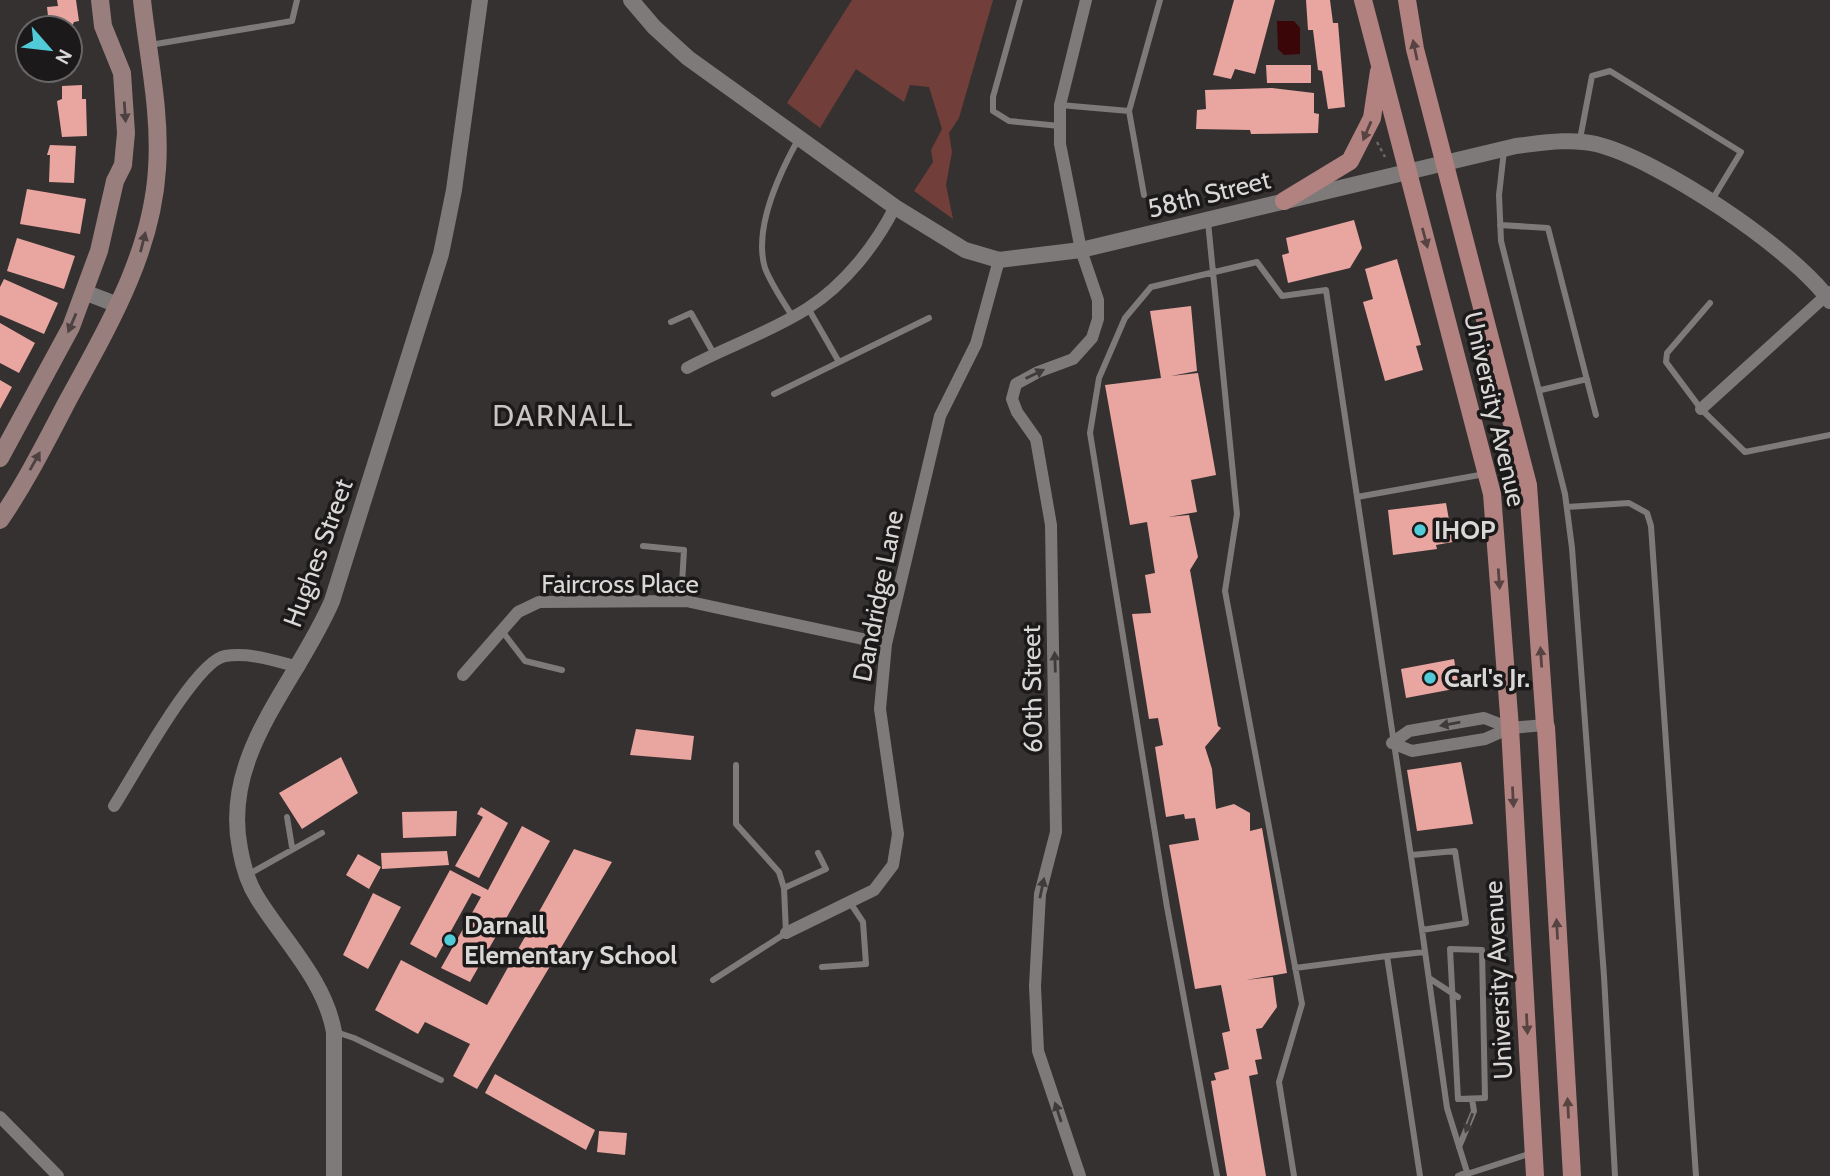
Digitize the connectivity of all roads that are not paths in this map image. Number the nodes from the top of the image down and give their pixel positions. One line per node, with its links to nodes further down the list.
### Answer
1 (100, 0): 30 (main road, one-way to 30)
2 (142, 0): 11 (main road)
3 (297, 0): 11 (lane)
4 (481, 0): 56 (street, Hughes Street)
5 (631, 0): 16 (street, 58th Street)
6 (1020, 0): 15 (lane)
7 (1086, 0): 13 (street)
8 (1160, 0): 14 (lane)
9 (1363, 0): 12 (main road, University Avenue)
10 (1407, 0): 19 (main road, University Avenue, one-way to 10)
11 (148, 46): 33 (main road, one-way to 11)
12 (1381, 64): 20 (main road, University Avenue); 22 (main road, one-way to 22)
13 (1060, 105): 14 (lane); 15 (street)
14 (1129, 111): 21 (lane)
15 (1060, 126): 27 (street)
16 (800, 136): 24 (street, 58th Street); 35 (lane)
17 (1580, 141): 18 (street, 58th Street); 23 (street, 58th Street); 23 (lane)
18 (1504, 149): 19 (street, 58th Street); 26 (lane)
19 (1444, 164): 20 (street, 58th Street); 59 (main road, University Avenue, one-way to 19)
20 (1408, 172): 22 (street, 58th Street); 48 (main road, University Avenue, one-way to 48)
21 (1144, 195)
22 (1284, 201): 25 (street, 58th Street)
23 (1711, 202): 31 (street, 58th Street)
24 (895, 207): 28 (street, 58th Street); 34 (street)
25 (1208, 220): 27 (street, 58th Street); 29 (lane)
26 (1500, 225): 41 (lane); 42 (lane)
27 (1080, 250): 28 (street, 58th Street); 92 (street, 60th Street, one-way to 27)
28 (999, 260): 55 (street, Dandridge Lane)
29 (1216, 272): 49 (lane); 78 (lane); 93 (lane)
30 (84, 292): 33 (street); 47 (main road, one-way to 47)
31 (1829, 296): 44 (street)
32 (1710, 303): 44 (lane)
33 (118, 305): 51 (main road, one-way to 33)
34 (808, 308): 35 (street); 39 (lane)
35 (792, 316): 38 (street)
36 (929, 318): 39 (lane)
37 (671, 322): 38 (lane)
38 (714, 354): 40 (street)
39 (839, 362): 43 (lane)
40 (687, 368)
41 (1587, 379): 42 (lane); 45 (lane)
42 (1541, 390): 50 (lane)
43 (774, 394)
44 (1700, 408): 46 (lane)
45 (1596, 415)
46 (1830, 435)
47 (0, 458)
48 (1487, 474): 49 (lane); 60 (main road, University Avenue, one-way to 60)
49 (1356, 496): 61 (lane)
50 (1567, 507): 99 (lane); 100 (lane)
51 (0, 520)
52 (643, 546): 53 (lane)
53 (681, 601): 54 (street, Faircross Place); 55 (street, Faircross Place)
54 (502, 631): 57 (lane); 58 (street, Faircross Place)
55 (886, 644): 71 (street, Dandridge Lane)
56 (299, 667): 63 (street); 69 (street, Hughes Street)
57 (562, 670)
58 (463, 675)
59 (1546, 726): 60 (street); 98 (main road, University Avenue, one-way to 59)
60 (1510, 728): 61 (street); 61 (street, one-way to 61); 88 (main road, University Avenue, one-way to 88)
61 (1392, 743): 68 (lane)
62 (736, 765): 70 (lane)
63 (114, 806)
64 (287, 817): 66 (lane)
65 (323, 833): 66 (lane)
66 (292, 848): 69 (lane)
67 (818, 853): 70 (lane)
68 (1412, 855): 72 (lane); 72 (lane)
69 (247, 875): 83 (street, Hughes Street)
70 (784, 888): 73 (lane)
71 (851, 904): 73 (street, Dandridge Lane); 76 (lane)
72 (1422, 930): 74 (lane)
73 (786, 933): 81 (lane)
74 (1425, 952): 75 (lane); 80 (lane)
75 (1387, 956): 78 (lane); 95 (lane)
76 (822, 967)
77 (1474, 967): 79 (lane)
78 (1295, 968): 94 (lane)
79 (1482, 971): 82 (lane); 85 (lane)
80 (1429, 978): 82 (lane); 87 (lane)
81 (713, 980)
82 (1455, 995): 85 (lane)
83 (334, 1032): 84 (lane); 91 (street, Hughes Street)
84 (441, 1080)
85 (1472, 1099): 87 (lane, one-way to 87)
86 (0, 1117): 90 (street)
87 (1459, 1147): 89 (lane)
88 (1534, 1152): 89 (lane); 97 (main road, University Avenue)
89 (1467, 1174): 96 (lane)
90 (58, 1176)
91 (334, 1176)
92 (1080, 1176)
93 (1217, 1176)
94 (1294, 1176)
95 (1420, 1176)
96 (1458, 1176)
97 (1535, 1176)
98 (1572, 1176)
99 (1615, 1176)
100 (1696, 1176)

